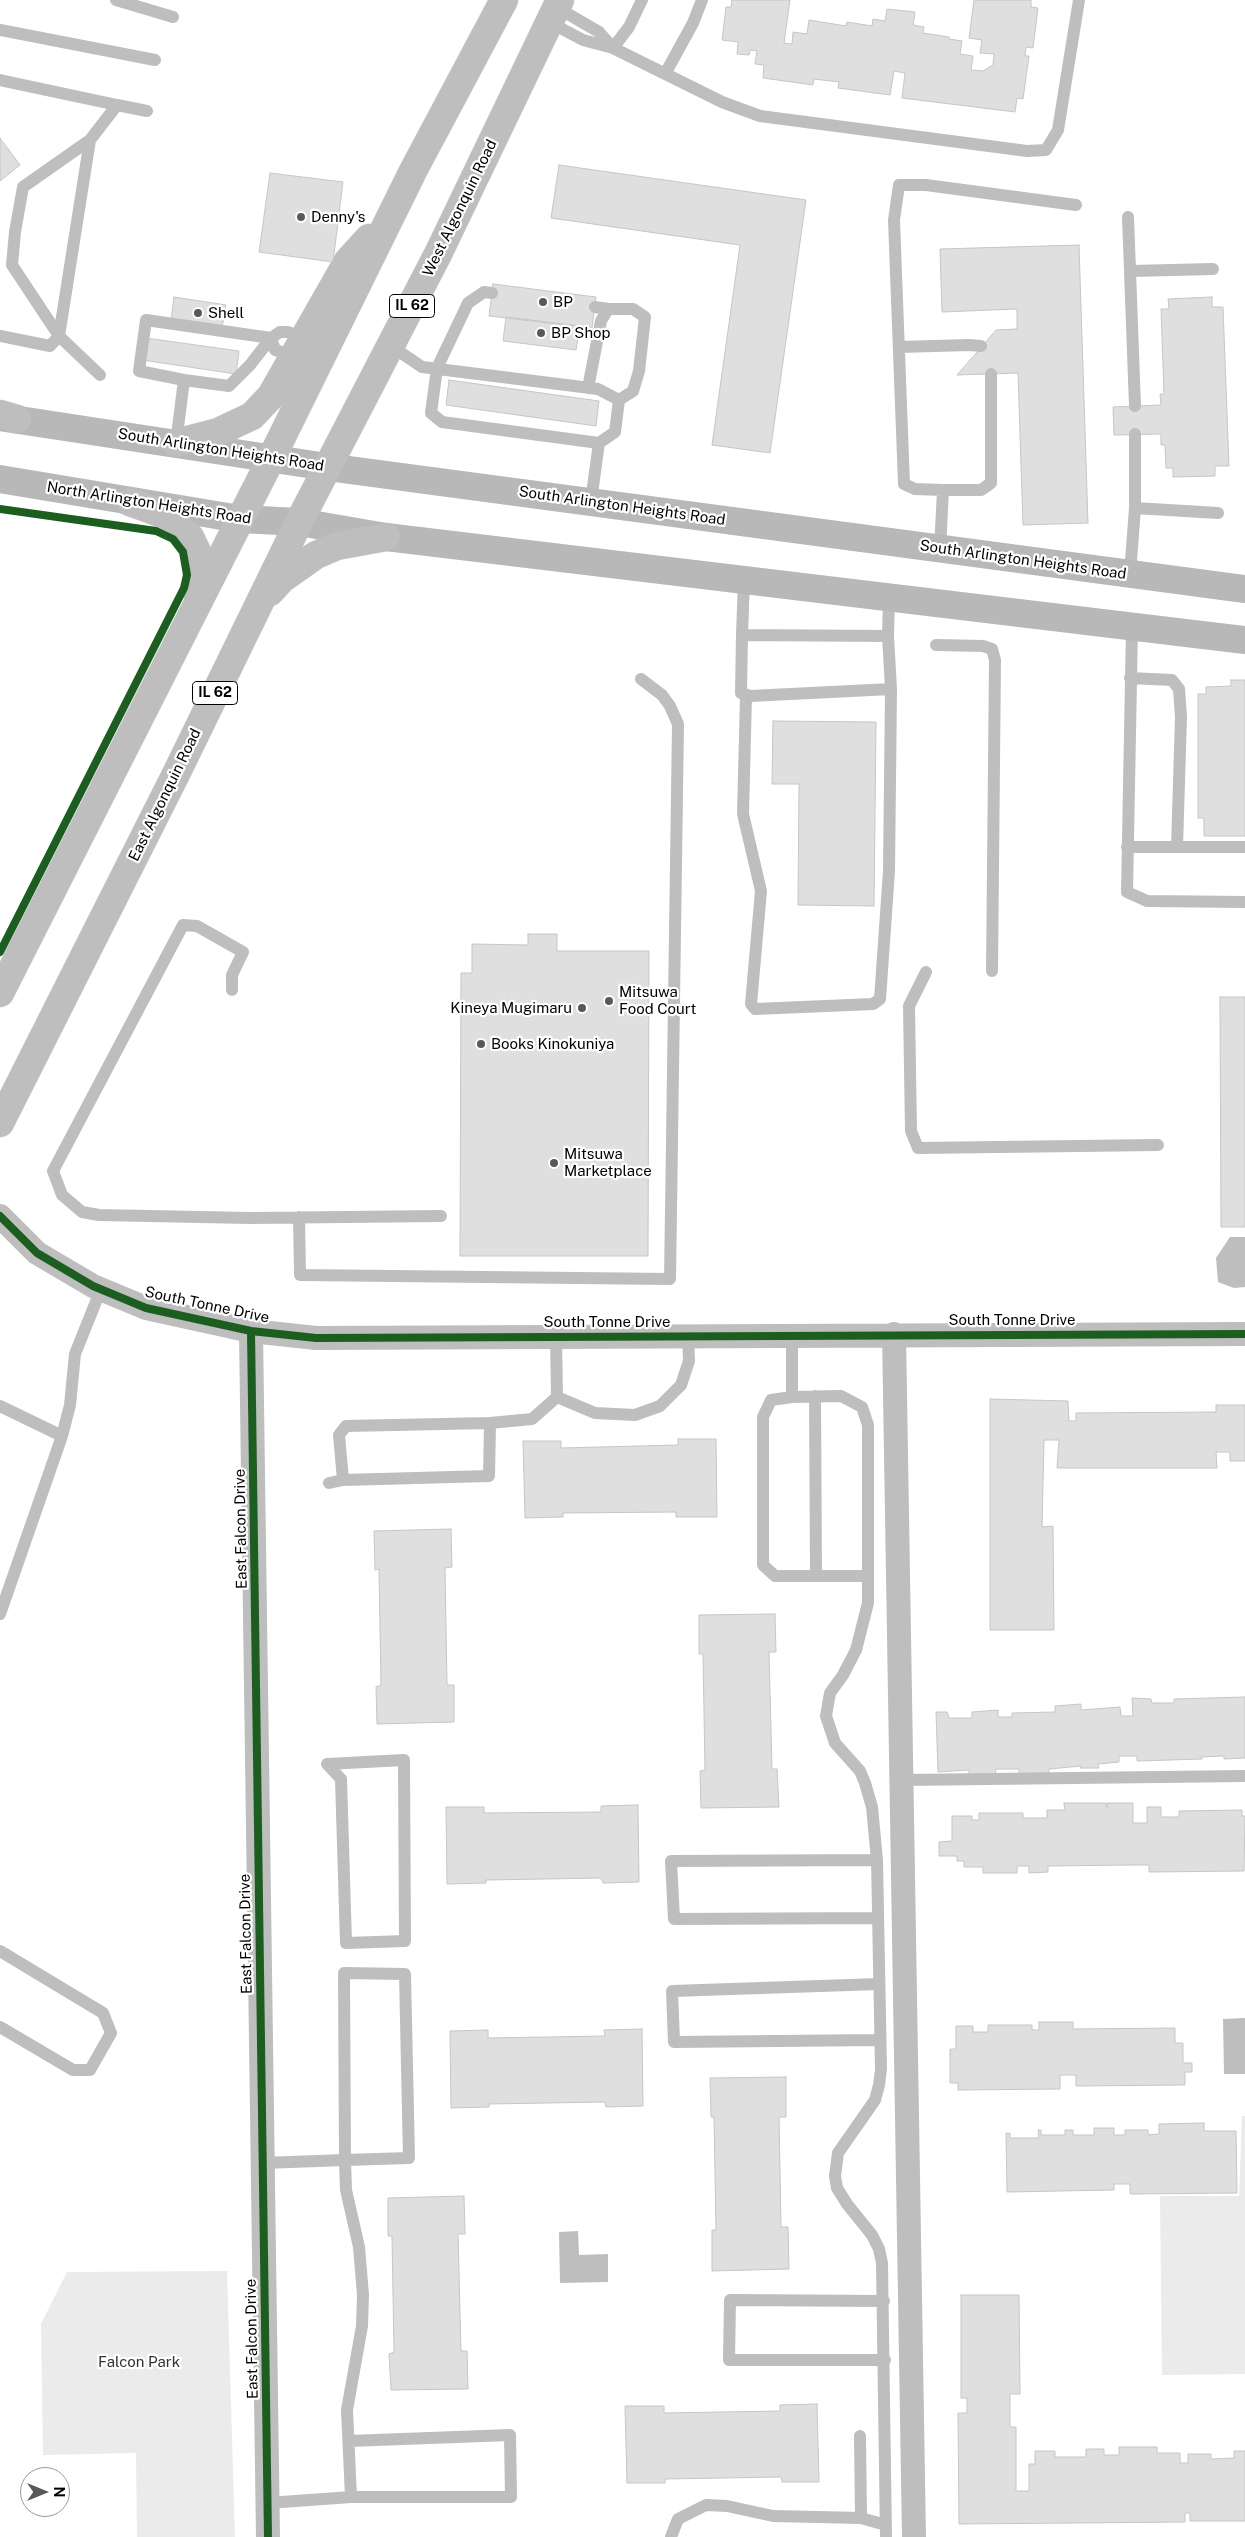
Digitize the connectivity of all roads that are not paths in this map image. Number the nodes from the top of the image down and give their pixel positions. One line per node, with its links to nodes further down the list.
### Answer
1 (116, 0): 7 (lane)
2 (504, 0): 17 (main road)
3 (642, 0): 9 (lane)
4 (702, 0): 11 (lane)
5 (1079, 0): 11 (lane)
6 (555, 10): 9 (lane); 9 (lane); 27 (main road, West Algonquin Road / IL 62)
7 (173, 17)
8 (0, 30): 10 (lane)
9 (613, 48): 11 (lane)
10 (155, 60)
11 (665, 74)
12 (0, 80): 13 (lane)
13 (118, 105): 14 (lane); 15 (lane)
14 (147, 111)
15 (90, 140): 25 (lane); 25 (lane)
16 (1076, 205): 30 (lane)
17 (391, 216): 29 (main road); 42 (main road)
18 (1128, 217): 20 (lane)
19 (1213, 269): 20 (lane)
20 (1131, 271): 37 (lane)
21 (492, 294): 31 (lane)
22 (595, 307): 23 (lane)
23 (608, 309): 35 (lane); 36 (lane)
24 (0, 336): 25 (lane)
25 (59, 336): 33 (lane)
26 (271, 338): 29 (lane); 29 (lane); 34 (lane); 34 (lane)
27 (391, 346): 31 (lane); 43 (main road, West Algonquin Road / IL 62)
28 (981, 346): 30 (lane)
29 (299, 347): 40 (main road)
30 (899, 347): 45 (lane)
31 (437, 368): 35 (lane); 41 (lane)
32 (991, 374): 45 (lane)
33 (100, 375)
34 (184, 380): 40 (lane)
35 (588, 388): 36 (lane)
36 (619, 400): 41 (lane)
37 (1135, 406)
38 (6, 417): 40 (main road, South Arlington Heights Road)
39 (1135, 434): 48 (lane)
40 (176, 443): 42 (main road, South Arlington Heights Road)
41 (599, 443): 46 (lane)
42 (272, 457): 43 (main road, South Arlington Heights Road); 50 (main road)
43 (328, 467): 46 (main road, South Arlington Heights Road); 51 (main road, East Algonquin Road / IL 62)
44 (0, 479): 47 (main road, North Arlington Heights Road)
45 (943, 490): 53 (lane)
46 (591, 501): 53 (main road, South Arlington Heights Road)
47 (130, 502): 50 (main road, North Arlington Heights Road); 58 (main road)
48 (1135, 508): 49 (lane); 54 (lane)
49 (1218, 513)
50 (240, 519): 51 (main road, North Arlington Heights Road); 58 (main road)
51 (299, 522): 52 (main road); 59 (main road, East Algonquin Road / IL 62)
52 (386, 536): 55 (main road); 59 (main road)
53 (940, 549): 54 (main road, South Arlington Heights Road)
54 (1130, 574): 56 (main road, South Arlington Heights Road)
55 (744, 580): 57 (main road); 61 (lane)
56 (1245, 589)
57 (889, 598): 60 (main road); 62 (lane)
58 (198, 603): 76 (main road)
59 (255, 611): 77 (main road, East Algonquin Road / IL 62)
60 (1132, 627): 63 (main road); 65 (lane)
61 (742, 635): 62 (lane); 68 (lane)
62 (888, 636): 67 (lane)
63 (1245, 640)
64 (936, 645): 74 (lane)
65 (1130, 678): 69 (lane); 70 (lane)
66 (642, 679): 81 (lane)
67 (892, 689): 68 (lane); 68 (lane)
68 (746, 696)
69 (1127, 847): 70 (lane); 72 (lane)
70 (1176, 847): 71 (lane)
71 (1245, 847)
72 (1245, 902)
73 (926, 972): 78 (lane)
74 (992, 972)
75 (232, 990): 81 (lane)
76 (0, 993)
77 (0, 1123)
78 (1158, 1145)
79 (0, 1216): 82 (street, South Tonne Drive)
80 (441, 1216): 81 (lane)
81 (299, 1217)
82 (101, 1290): 83 (street, South Tonne Drive); 94 (lane)
83 (251, 1331): 88 (street, South Tonne Drive); 110 (street, East Falcon Drive)
84 (894, 1334): 85 (street, South Tonne Drive); 87 (street, South Tonne Drive); 101 (street)
85 (1245, 1334)
86 (688, 1335): 87 (street, South Tonne Drive); 88 (street, South Tonne Drive); 90 (lane)
87 (792, 1335): 91 (lane)
88 (556, 1336): 90 (lane)
89 (815, 1396): 91 (lane); 97 (lane); 98 (lane)
90 (557, 1397): 93 (lane)
91 (792, 1397): 97 (lane)
92 (0, 1406): 94 (lane)
93 (490, 1423): 95 (lane); 95 (lane)
94 (62, 1436): 99 (lane)
95 (343, 1480): 96 (lane)
96 (329, 1483)
97 (816, 1576): 98 (lane)
98 (868, 1576): 102 (lane)
99 (0, 1614)
100 (1245, 1776): 101 (lane)
101 (903, 1780): 121 (street)
102 (877, 1860): 103 (lane); 103 (lane)
103 (878, 1918): 106 (lane)
104 (405, 1941): 104 (lane)
105 (0, 1951): 107 (lane)
106 (879, 1984): 108 (lane); 108 (lane)
107 (0, 2027)
108 (880, 2040): 111 (lane)
109 (345, 2160): 109 (lane); 110 (lane); 114 (lane)
110 (263, 2163): 116 (street, East Falcon Drive)
111 (884, 2301): 112 (lane); 112 (lane)
112 (884, 2360): 118 (lane)
113 (860, 2436): 117 (lane)
114 (348, 2441): 115 (lane); 115 (lane)
115 (351, 2497): 116 (lane)
116 (268, 2502): 119 (street, East Falcon Drive)
117 (861, 2518): 118 (lane); 120 (lane)
118 (886, 2531)
119 (268, 2537)
120 (671, 2537)
121 (914, 2537)

